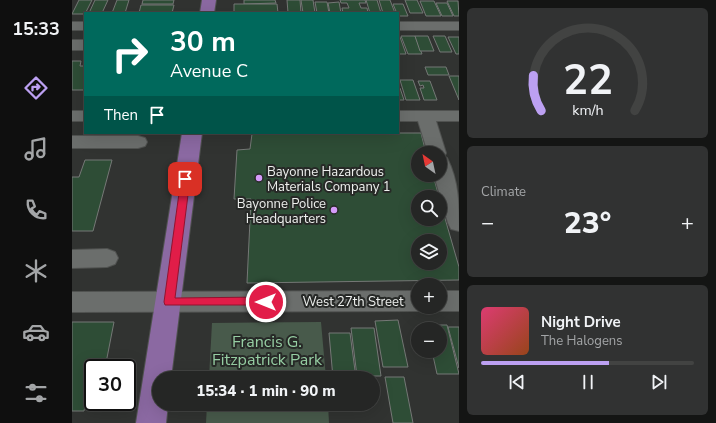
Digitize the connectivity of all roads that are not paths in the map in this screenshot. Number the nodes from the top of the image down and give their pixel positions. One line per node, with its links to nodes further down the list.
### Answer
1 (209, 0): 2 (main road)
2 (207, 12)
3 (72, 26): 4 (street)
4 (84, 26)
5 (399, 26): 6 (street)
6 (459, 26)
7 (72, 45): 8 (street)
8 (84, 45)
9 (72, 116): 10 (street)
10 (84, 116)
11 (399, 116): 12 (street)
12 (425, 116): 13 (street); 17 (street)
13 (457, 120)
14 (192, 134): 26 (main road)
15 (72, 142): 16 (street)
16 (138, 142)
17 (435, 146)
18 (446, 182): 19 (street)
19 (459, 223)
20 (108, 258): 21 (street)
21 (72, 259)
22 (411, 301): 26 (street, West 27th Street)
23 (447, 301): 24 (street)
24 (459, 301)
25 (72, 302): 26 (street, West 27th Street)
26 (169, 302): 27 (main road)
27 (151, 423)

